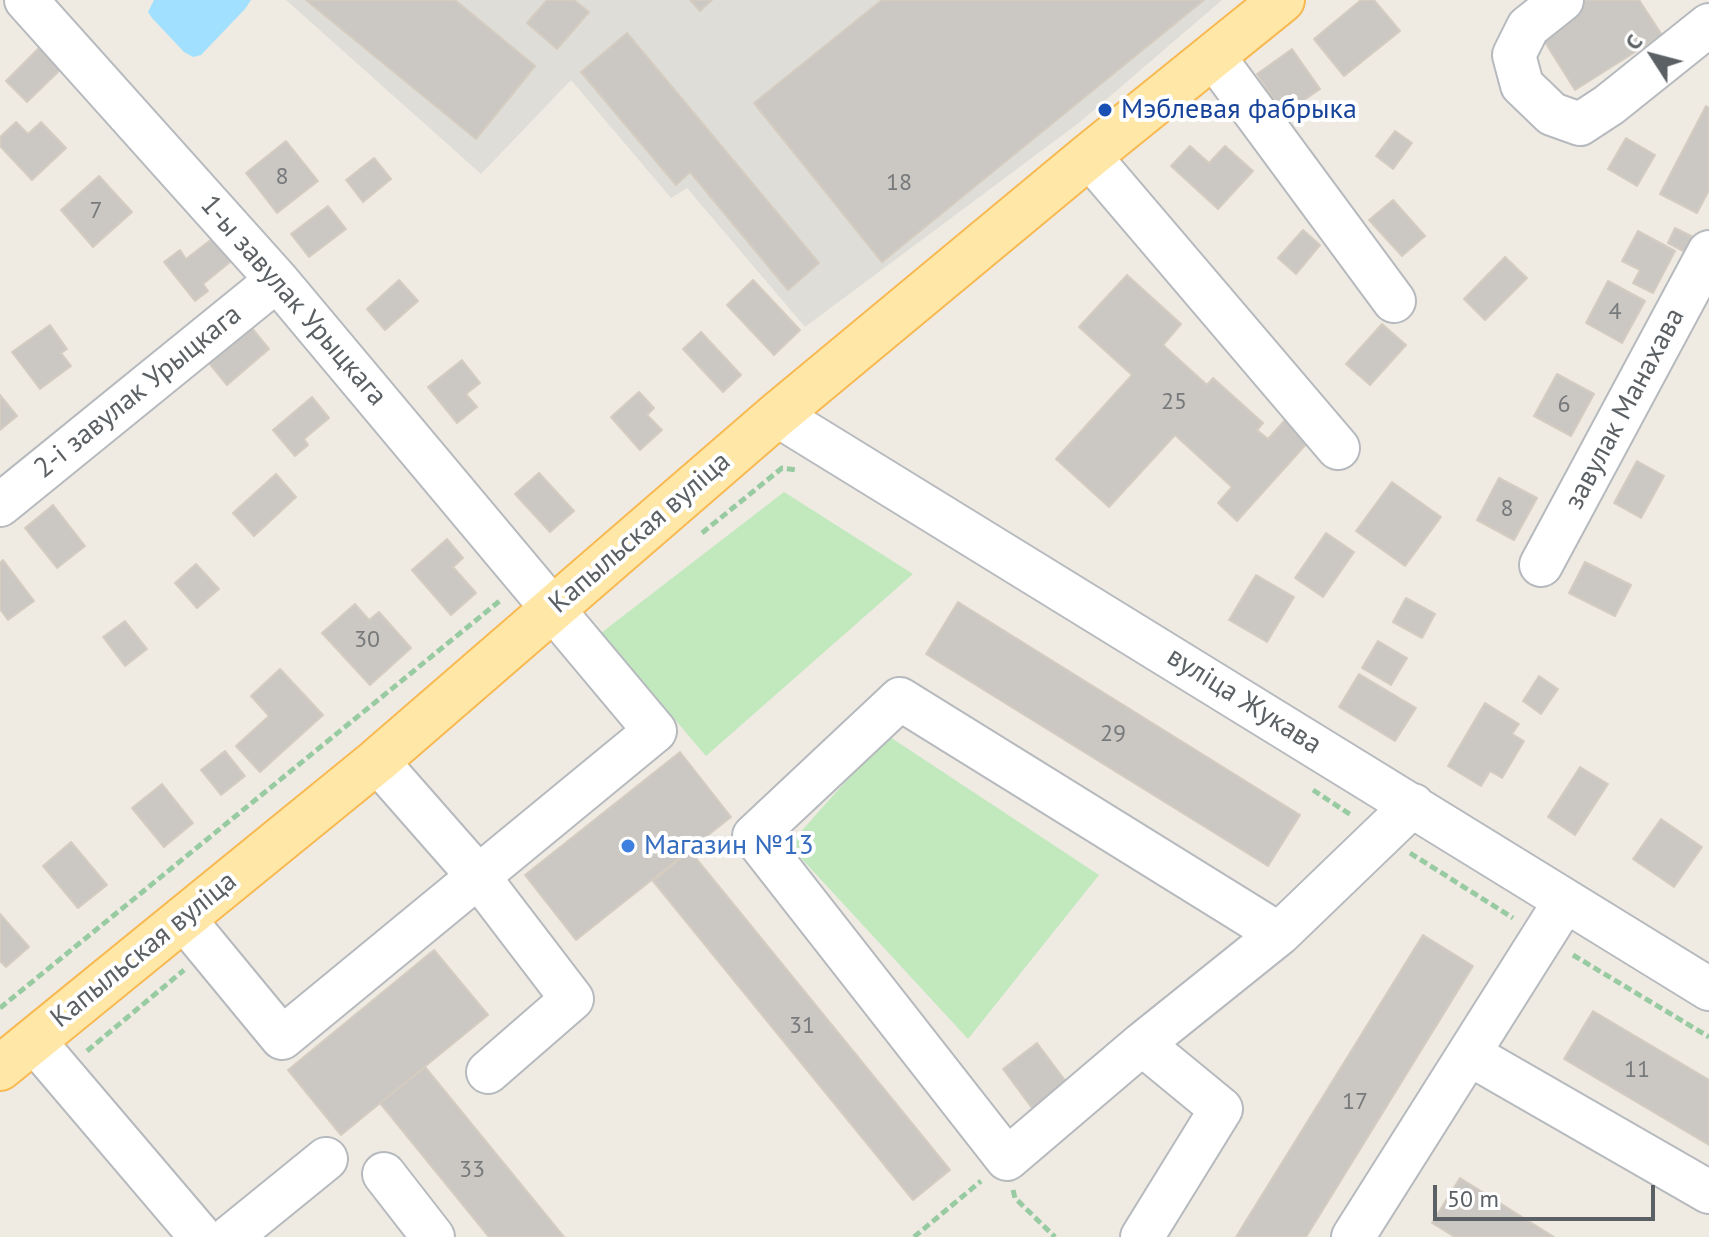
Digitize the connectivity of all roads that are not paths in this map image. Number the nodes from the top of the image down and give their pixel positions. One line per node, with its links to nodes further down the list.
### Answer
1 (26, 0): 8 (street, 1-ы завулак Урыцкага)
2 (1282, 0): 5 (main road, Капыльская вуліца)
3 (1562, 0): 4 (street)
4 (1709, 25)
5 (1214, 57): 6 (main road, Капыльская вуліца); 9 (street)
6 (1089, 156): 10 (main road, Капыльская вуліца); 11 (street)
7 (1709, 252): 13 (street, завулак Манахава)
8 (277, 280): 12 (street, 2-і завулак Урыцкага); 14 (street, 1-ы завулак Урыцкага)
9 (1394, 301)
10 (777, 415): 14 (main road, Капыльская вуліца); 16 (street, вуліца Жукава)
11 (1338, 448)
12 (0, 505)
13 (1541, 565)
14 (541, 593): 15 (main road, Капыльская вуліца); 17 (street, 1-ы завулак Урыцкага)
15 (377, 761): 17 (street); 19 (main road, Капыльская вуліца)
16 (1413, 805): 18 (street, вуліца Жукава); 20 (street)
17 (478, 876): 19 (street); 26 (street)
18 (1565, 901): 21 (street, вуліца Жукава); 24 (street)
19 (183, 918): 22 (main road, Капыльская вуліца)
20 (1279, 934): 23 (street); 23 (street)
21 (1709, 989)
22 (34, 1041): 25 (main road, Капыльская вуліца); 30 (street)
23 (1142, 1044): 33 (street)
24 (1469, 1054): 29 (street); 34 (street)
25 (0, 1068)
26 (488, 1072)
27 (326, 1159): 31 (street)
28 (384, 1174): 32 (street)
29 (1709, 1192)
30 (201, 1237)
31 (230, 1237)
32 (433, 1237)
33 (1142, 1237)
34 (1353, 1237)

